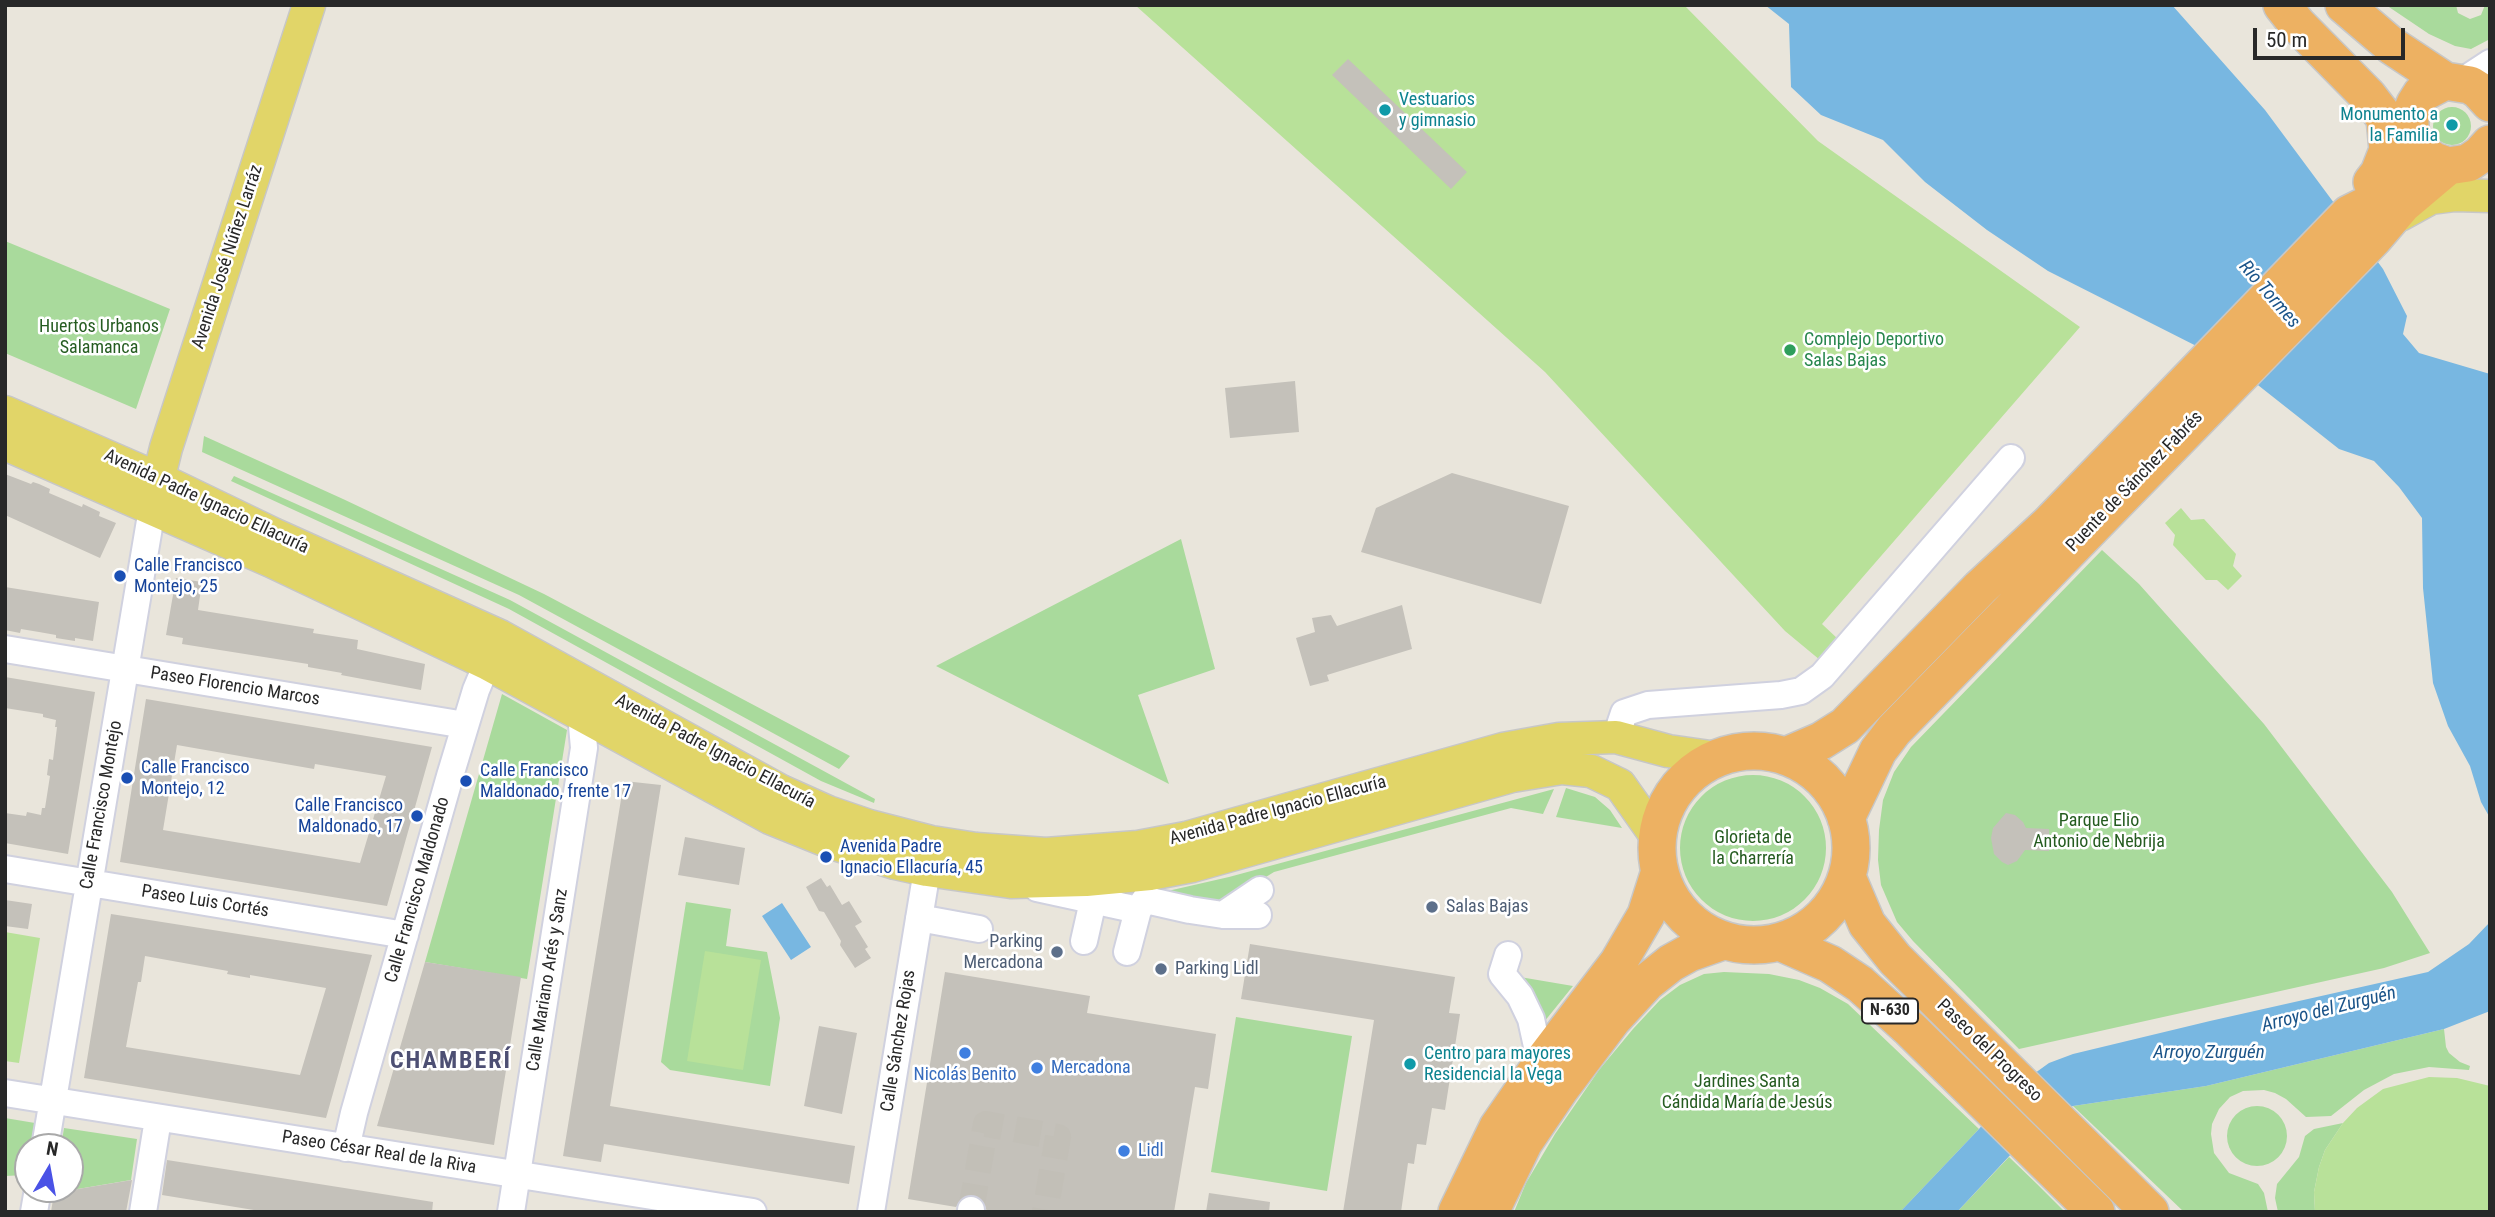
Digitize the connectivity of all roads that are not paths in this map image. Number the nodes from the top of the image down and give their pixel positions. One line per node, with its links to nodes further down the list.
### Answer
1 (309, 5): 15 (main road, Avenida José Núñez Larráz)
2 (2282, 5): 11 (highway)
3 (2303, 5): 7 (highway)
4 (2344, 5): 5 (highway)
5 (2465, 75): 6 (highway); 7 (highway, Puente de Sánchez Fabrés)
6 (2490, 103)
7 (2412, 129): 9 (highway); 11 (highway, Puente de Sánchez Fabrés)
8 (2490, 144): 9 (highway, Puente de Sánchez Fabrés)
9 (2450, 166): 10 (main road); 11 (highway, Puente de Sánchez Fabrés)
10 (2490, 194): 11 (main road)
11 (2370, 213): 17 (highway, Puente de Sánchez Fabrés)
12 (5, 412): 15 (main road, Avenida Padre Ignacio Ellacuría)
13 (5, 444): 16 (main road, Avenida Padre Ignacio Ellacuría)
14 (2011, 458): 25 (street)
15 (159, 479): 16 (main road, Avenida José Núñez Larráz); 18 (main road, Avenida Padre Ignacio Ellacuría)
16 (152, 509): 20 (main road, Avenida Padre Ignacio Ellacuría); 21 (street, Calle Francisco Montejo)
17 (2060, 536): 27 (highway, Puente de Sánchez Fabrés); 29 (highway, Puente de Sánchez Fabrés)
18 (500, 636): 20 (street, Calle Francisco Maldonado); 25 (main road, Avenida Padre Ignacio Ellacuría)
19 (5, 649): 21 (street, Paseo Florencio Marcos)
20 (486, 663): 22 (main road, Avenida Padre Ignacio Ellacuría); 23 (street, Calle Francisco Maldonado)
21 (125, 669): 23 (street, Paseo Florencio Marcos); 36 (street, Calle Francisco Montejo)
22 (581, 714): 24 (main road, Avenida Padre Ignacio Ellacuría); 26 (street, Calle Mariano Arés y Sanz)
23 (465, 726): 42 (street, Calle Francisco Maldonado)
24 (614, 732): 26 (street); 32 (main road, Avenida Padre Ignacio Ellacuría)
25 (1616, 737): 28 (main road, Avenida Padre Ignacio Ellacuría)
26 (584, 748): 54 (street, Calle Mariano Arés y Sanz)
27 (1786, 756): 28 (highway, N-630); 29 (highway, N-630)
28 (1717, 758): 30 (highway, N-630)
29 (1846, 818): 34 (highway, N-630)
30 (1656, 836): 33 (highway, N-630); 37 (main road, Avenida Padre Ignacio Ellacuría)
31 (5, 869): 36 (street, Paseo Luis Cortés)
32 (927, 870): 35 (main road, Avenida Padre Ignacio Ellacuría); 40 (street, Calle Sánchez Rojas)
33 (1659, 874): 44 (highway, N-630); 48 (highway, N-630)
34 (1847, 877): 45 (highway, N-630); 62 (highway, Paseo del Progreso / N-630)
35 (1011, 882): 37 (main road, Avenida Padre Ignacio Ellacuría); 38 (street, Avenida Padre Ignacio Ellacuría)
36 (89, 883): 42 (street, Paseo Luis Cortés); 50 (street, Calle Francisco Montejo)
37 (1145, 895): 38 (street, Avenida Padre Ignacio Ellacuría); 39 (street); 46 (street)
38 (1093, 901): 43 (street)
39 (1259, 902)
40 (919, 918): 41 (street); 58 (street, Calle Sánchez Rojas)
41 (979, 929)
42 (405, 935): 53 (street, Calle Francisco Maldonado)
43 (1084, 941)
44 (1723, 941): 45 (highway, N-630); 60 (highway, N-630)
45 (1780, 942): 61 (highway, N-630)
46 (1127, 953)
47 (1508, 955): 48 (street)
48 (1547, 1056): 59 (highway, N-630)
49 (5, 1093): 50 (street, Paseo César Real de la Riva)
50 (52, 1101): 51 (street, Paseo César Real de la Riva); 52 (street, Calle Francisco Montejo)
51 (158, 1119): 53 (street, Paseo César Real de la Riva); 55 (street)
52 (47, 1133)
53 (346, 1148): 54 (street, Paseo César Real de la Riva)
54 (517, 1174): 56 (street, Calle Mariano Arés y Sanz); 57 (street, Paseo César Real de la Riva)
55 (143, 1212)
56 (511, 1212)
57 (753, 1212)
58 (871, 1212)
59 (1457, 1212)
60 (1490, 1212)
61 (2096, 1212)
62 (2150, 1212)

